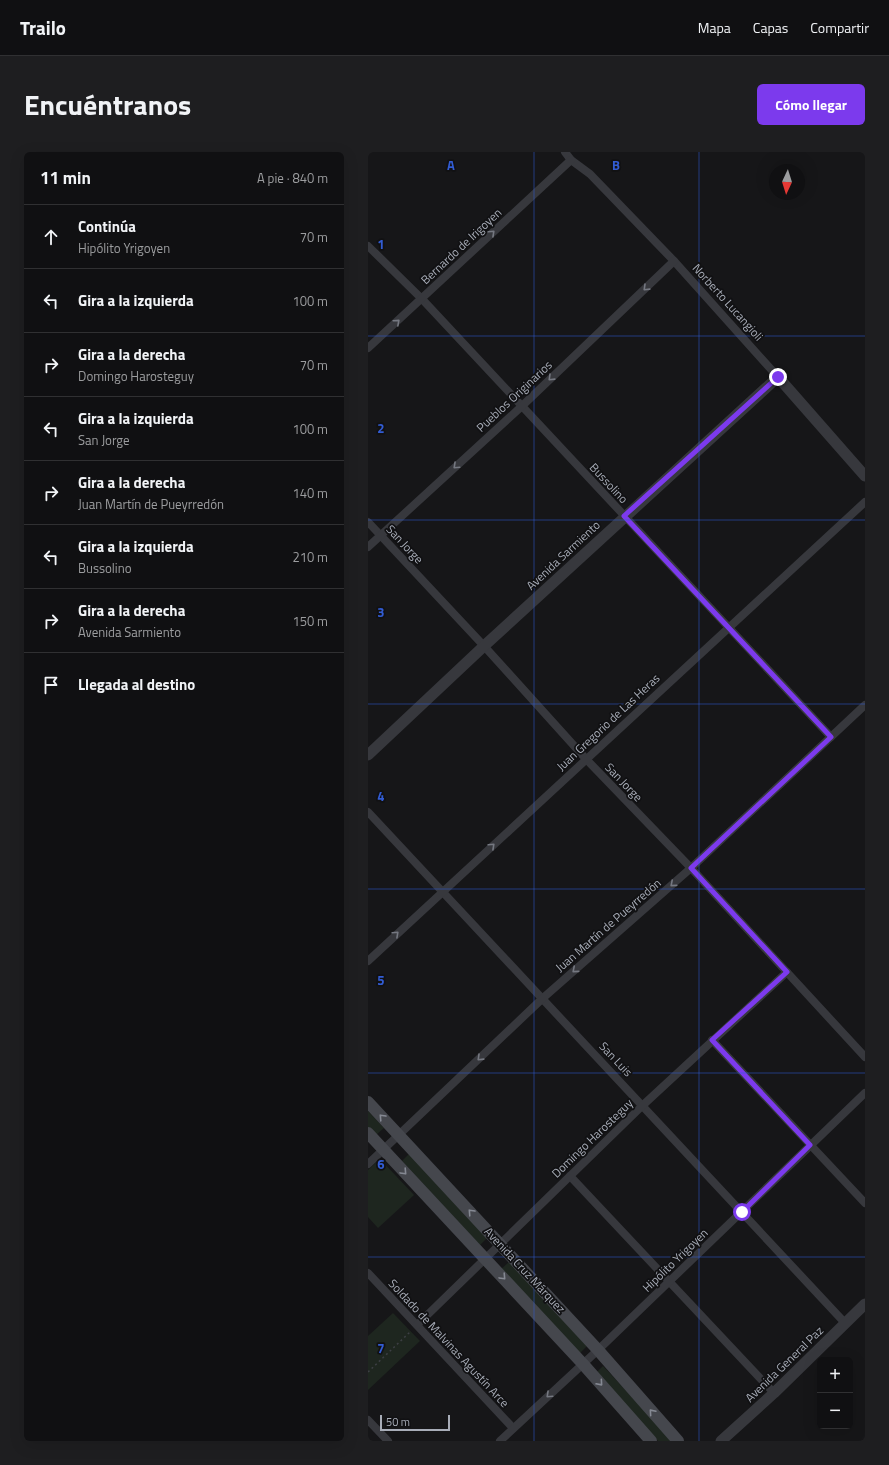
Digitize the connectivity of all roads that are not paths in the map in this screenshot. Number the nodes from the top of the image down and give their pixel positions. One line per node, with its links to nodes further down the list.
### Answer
1 (565, 152): 2 (street, Norberto Lucangioli)
2 (571, 160): 4 (street, Norberto Lucangioli); 5 (street, Bernardo de Irigoyen, one-way to 2)
3 (368, 246): 5 (street, Bussolino)
4 (674, 261): 7 (street, Norberto Lucangioli); 8 (street, Pueblos Originarios, one-way to 8)
5 (422, 299): 6 (street, Bernardo de Irigoyen, one-way to 5); 8 (street, Bussolino)
6 (368, 348)
7 (778, 377): 9 (street, Norberto Lucangioli); 11 (street, Avenida Sarmiento)
8 (522, 406): 11 (street, Bussolino); 13 (street, Pueblos Originarios, one-way to 13)
9 (865, 476)
10 (865, 502): 15 (street, Juan Gregorio de Las Heras)
11 (624, 516): 15 (street, Bussolino); 16 (street, Avenida Sarmiento)
12 (368, 522): 13 (street, San Jorge)
13 (380, 536): 14 (street, Pueblos Originarios); 16 (street, San Jorge)
14 (368, 547)
15 (728, 627): 18 (street, Bussolino); 20 (street, Juan Gregorio de Las Heras)
16 (484, 646): 19 (street, Avenida Sarmiento); 20 (street, San Jorge)
17 (865, 705): 18 (street, Juan Martín de Pueyrredón)
18 (831, 737): 22 (street, Juan Martín de Pueyrredón)
19 (368, 755)
20 (586, 759): 22 (street, San Jorge); 23 (street, Juan Gregorio de Las Heras, one-way to 20)
21 (368, 812): 23 (street, San Luis)
22 (691, 868): 25 (street, San Jorge); 26 (street, Juan Martín de Pueyrredón, one-way to 26)
23 (442, 892): 24 (street, Juan Gregorio de Las Heras, one-way to 23); 26 (street, San Luis)
24 (368, 961)
25 (787, 972): 27 (street, Domingo Harosteguy); 28 (street, San Jorge)
26 (543, 998): 31 (street, San Luis); 33 (street, Juan Martín de Pueyrredón, one-way to 33)
27 (712, 1040): 31 (street, Domingo Harosteguy); 34 (street)
28 (865, 1057)
29 (865, 1093): 34 (street, Hipólito Yrigoyen)
30 (368, 1102): 33 (main road, Avenida Cruz Márquez, one-way to 30)
31 (642, 1106): 37 (street, Domingo Harosteguy); 39 (street, San Luis)
32 (368, 1133): 35 (main road, Avenida Cruz Márquez)
33 (399, 1135): 35 (street, Juan Martín de Pueyrredón); 40 (main road, Avenida Cruz Márquez, one-way to 33)
34 (810, 1145): 38 (street); 39 (street, Hipólito Yrigoyen)
35 (384, 1150): 36 (street, Juan Martín de Pueyrredón); 41 (main road, Avenida Cruz Márquez, one-way to 41)
36 (368, 1164)
37 (570, 1176): 40 (street, Domingo Harosteguy); 43 (street)
38 (865, 1203)
39 (742, 1212): 43 (street, Hipólito Yrigoyen); 45 (street, San Luis)
40 (500, 1244): 41 (street, Domingo Harosteguy); 47 (main road, Avenida Cruz Márquez)
41 (486, 1258): 46 (street, Domingo Harosteguy); 48 (main road, Avenida Cruz Márquez, one-way to 48)
42 (368, 1273): 46 (street, Soldado de Malvinas Agustín Arce)
43 (670, 1281): 47 (street, Hipólito Yrigoyen); 49 (street)
44 (865, 1304): 45 (street, Avenida General Paz)
45 (845, 1324): 49 (street, Avenida General Paz)
46 (417, 1325): 51 (street, Soldado de Malvinas Agustín Arce)
47 (598, 1350): 48 (street, Hipólito Yrigoyen); 55 (main road, Avenida Cruz Márquez, one-way to 47)
48 (583, 1364): 51 (street, Hipólito Yrigoyen, one-way to 51); 54 (main road, Avenida Cruz Márquez, one-way to 54)
49 (774, 1393): 56 (street, Avenida General Paz)
50 (368, 1420): 52 (street)
51 (513, 1428): 53 (street, Hipólito Yrigoyen)
52 (388, 1441)
53 (500, 1441)
54 (651, 1441)
55 (678, 1441)
56 (721, 1441)

